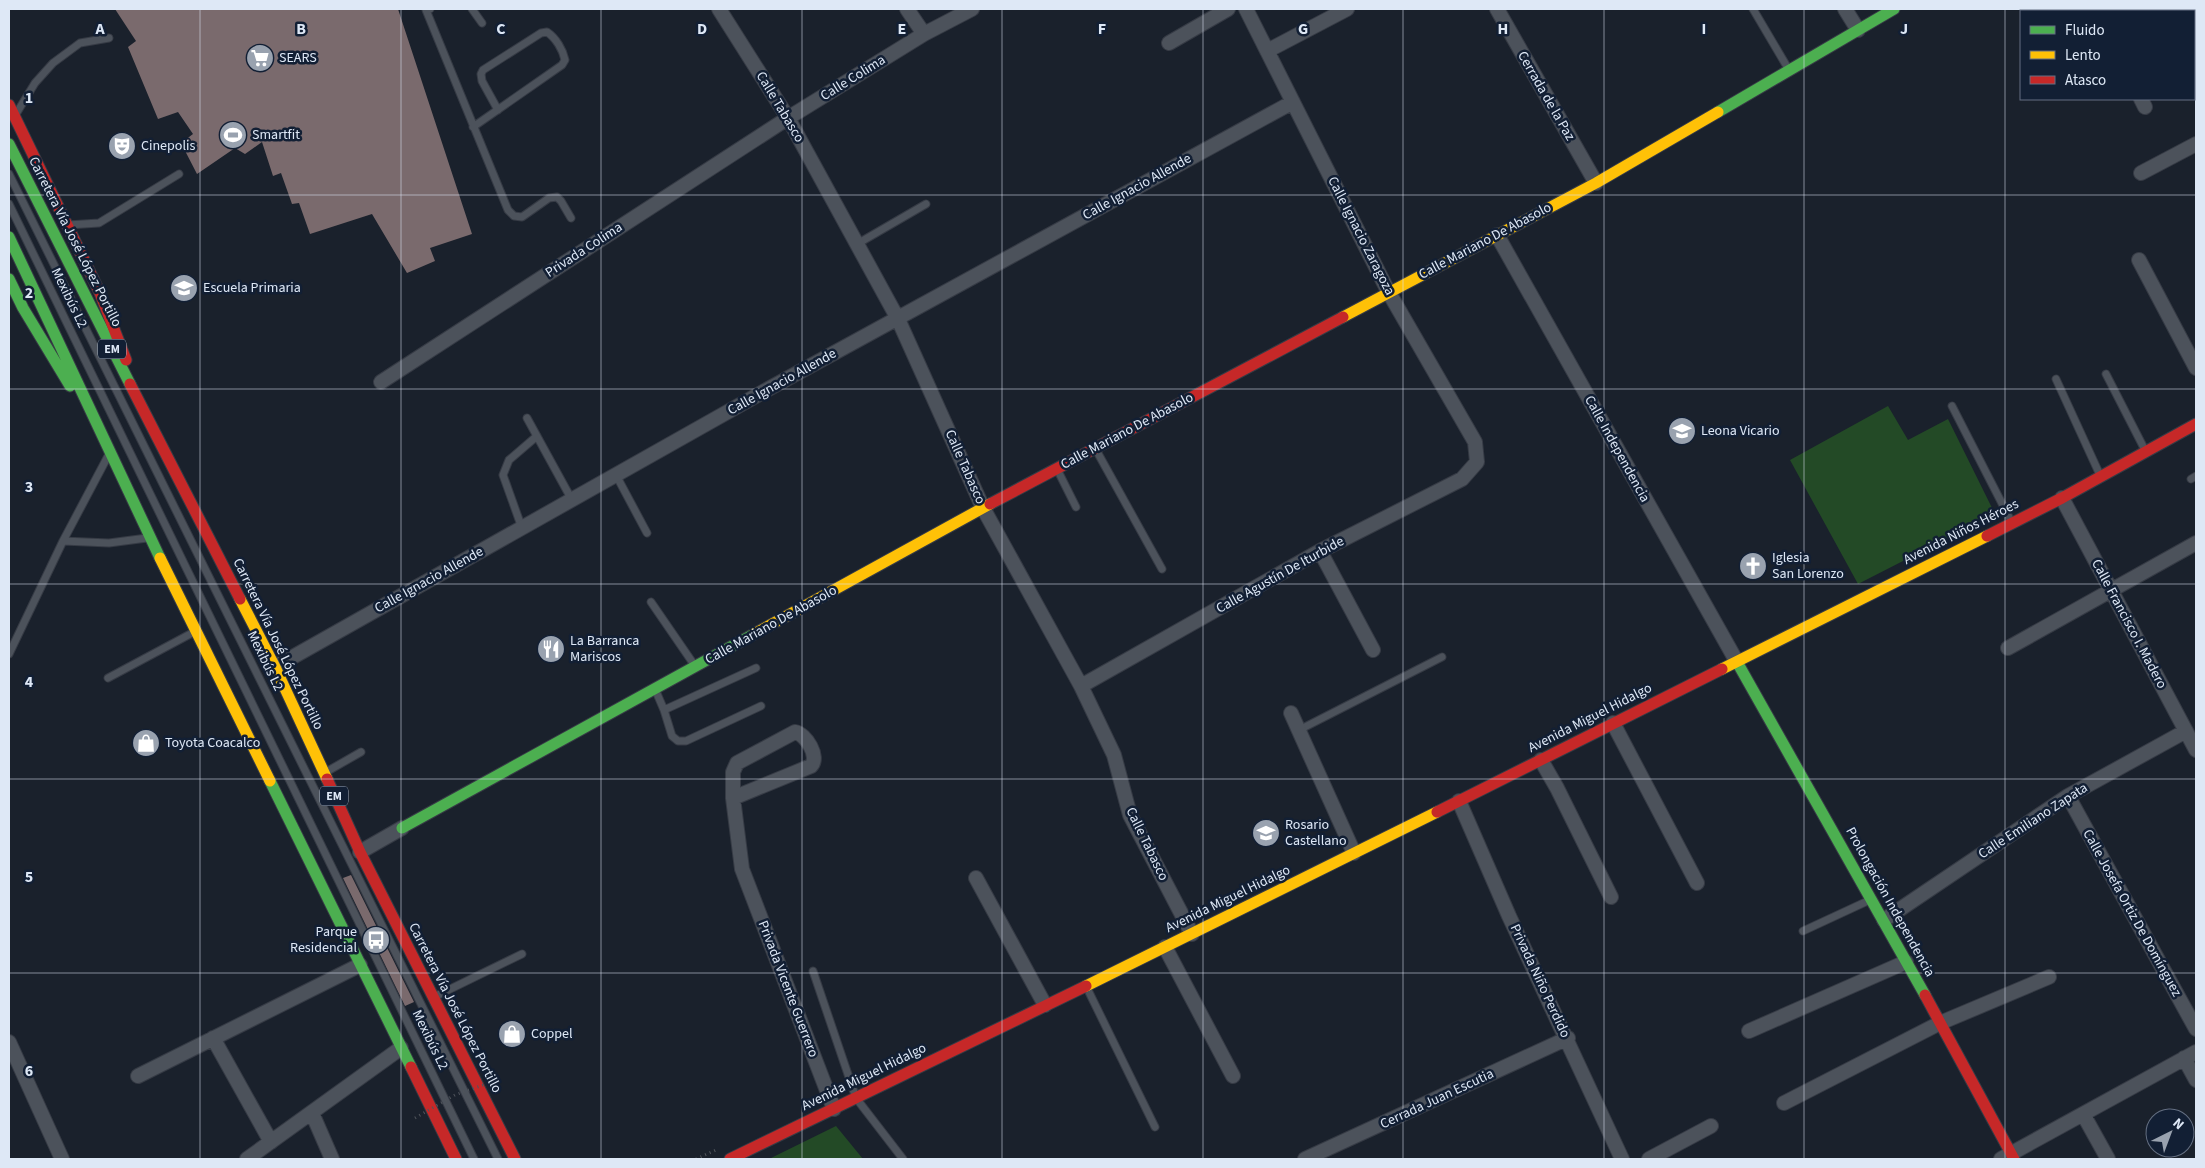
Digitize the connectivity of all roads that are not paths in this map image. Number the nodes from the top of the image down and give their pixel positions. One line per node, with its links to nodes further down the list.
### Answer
1 (427, 9): 25 (lane)
2 (472, 9): 13 (lane)
3 (719, 9): 24 (street, Calle Tabasco)
4 (907, 9): 15 (street)
5 (972, 9): 15 (street, Calle Colima)
6 (1228, 9): 17 (street)
7 (1246, 9): 18 (street, Calle Ignacio Zaragoza)
8 (1347, 9): 18 (street)
9 (1497, 9): 31 (street, Cerrada de la Paz)
10 (1753, 9): 19 (lane)
11 (1845, 9): 14 (street)
12 (1894, 9): 14 (street, Calle Mariano De Abasolo)
13 (482, 24)
14 (1858, 30): 19 (street, Calle Mariano De Abasolo)
15 (924, 34): 24 (street, Calle Colima)
16 (109, 38): 23 (lane)
17 (1169, 43)
18 (1267, 52): 20 (street, Calle Ignacio Zaragoza)
19 (1789, 70): 31 (street, Calle Mariano De Abasolo)
20 (1293, 102): 41 (street, Calle Ignacio Zaragoza); 42 (street, Calle Ignacio Allende)
21 (9, 105): 23 (street)
22 (498, 110): 22 (lane); 25 (lane)
23 (14, 116): 35 (street)
24 (788, 118): 38 (street, Calle Tabasco); 46 (street, Privada Colima)
25 (473, 128): 34 (lane)
26 (9, 144): 50 (street, Carretera Vía José López Portillo / EM)
27 (2196, 144): 28 (street)
28 (2141, 173)
29 (9, 174): 142 (lane, Mexibús L2)
30 (179, 174): 35 (lane)
31 (1596, 183): 36 (street, Calle Mariano De Abasolo)
32 (9, 204): 141 (lane, Mexibús L2)
33 (926, 204): 38 (lane)
34 (571, 218)
35 (68, 225): 50 (street)
36 (1497, 235): 41 (street, Calle Mariano De Abasolo); 78 (street, Calle Independencia)
37 (9, 237): 53 (street)
38 (857, 244): 42 (street, Calle Tabasco)
39 (2139, 260): 43 (street)
40 (9, 279): 53 (street)
41 (1388, 291): 52 (street, Calle Mariano De Abasolo); 55 (street, Calle Ignacio Zaragoza)
42 (898, 319): 57 (street, Calle Ignacio Allende); 62 (street, Calle Tabasco)
43 (2196, 368)
44 (2106, 374): 54 (lane)
45 (2056, 379): 58 (lane)
46 (381, 382)
47 (1952, 406): 63 (lane)
48 (527, 418): 51 (lane)
49 (2196, 424): 54 (street, Avenida Niños Héroes)
50 (155, 433): 79 (street, Carretera Vía José López Portillo / EM)
51 (537, 436): 60 (lane); 64 (lane)
52 (1095, 448): 56 (street, Calle Mariano De Abasolo); 70 (lane)
53 (110, 452): 66 (street); 67 (lane)
54 (2146, 452): 58 (street, Avenida Niños Héroes)
55 (1477, 462): 69 (street, Calle Agustín De Iturbide)
56 (1057, 468): 61 (lane); 62 (street, Calle Mariano De Abasolo)
57 (616, 475): 60 (street, Calle Ignacio Allende); 65 (lane)
58 (2101, 478): 59 (street, Avenida Niños Héroes)
59 (2062, 498): 63 (street, Avenida Niños Héroes); 71 (street, Calle Francisco I. Madero)
60 (572, 500): 64 (street, Calle Ignacio Allende)
61 (1076, 507)
62 (983, 508): 80 (street, Calle Mariano De Abasolo); 83 (street, Calle Tabasco)
63 (2012, 524): 78 (street, Avenida Niños Héroes)
64 (522, 528): 79 (street, Calle Ignacio Allende)
65 (647, 533)
66 (150, 537): 67 (lane); 73 (street)
67 (63, 542): 76 (lane)
68 (2196, 544): 71 (street)
69 (1320, 551): 75 (street); 83 (street, Calle Agustín De Iturbide)
70 (1162, 568)
71 (2112, 590): 74 (street); 90 (street, Calle Francisco I. Madero)
72 (651, 602): 80 (lane)
73 (196, 631): 82 (lane); 111 (street)
74 (2008, 648)
75 (1373, 650)
76 (9, 654)
77 (1442, 657): 89 (lane)
78 (1737, 662): 88 (street, Avenida Miguel Hidalgo); 104 (street, Prolongación Independencia)
79 (275, 667): 94 (street, Carretera Vía José López Portillo / EM)
80 (695, 667): 84 (street, Calle Mariano De Abasolo)
81 (756, 668): 86 (lane)
82 (108, 678)
83 (1081, 686): 107 (street, Calle Tabasco)
84 (655, 689): 86 (lane); 98 (street, Calle Mariano De Abasolo)
85 (761, 706): 86 (lane)
86 (664, 710)
87 (1291, 713): 89 (street)
88 (1613, 723): 93 (street, Avenida Miguel Hidalgo); 102 (street)
89 (1299, 730): 100 (street)
90 (2186, 731): 91 (street, Calle Francisco I. Madero); 95 (street, Calle Emiliano Zapata)
91 (2196, 750)
92 (361, 752): 94 (lane)
93 (1541, 760): 97 (street, Avenida Miguel Hidalgo); 103 (street)
94 (324, 773): 99 (street, Carretera Vía José López Portillo / EM)
95 (2068, 796): 105 (street, Calle Emiliano Zapata); 118 (street, Calle Josefa Ortiz De Domínguez)
96 (734, 798): 96 (street, Privada Vicente Guerrero); 130 (street, Privada Vicente Guerrero)
97 (1459, 801): 100 (street, Avenida Miguel Hidalgo); 121 (street, Privada Niño Perdido)
98 (402, 828): 99 (street, Calle Mariano De Abasolo)
99 (360, 852): 115 (street, Carretera Vía José López Portillo / EM)
100 (1354, 853): 107 (street, Avenida Miguel Hidalgo)
101 (976, 878): 116 (street)
102 (1697, 883)
103 (1611, 897)
104 (1872, 899): 105 (street, Prolongación Independencia); 106 (lane)
105 (1884, 920): 110 (street, Prolongación Independencia)
106 (1804, 931)
107 (1192, 934): 108 (street, Avenida Miguel Hidalgo)
108 (1165, 947): 114 (street, Avenida Miguel Hidalgo); 126 (street)
109 (522, 954): 115 (lane)
110 (1906, 962): 117 (street, Prolongación Independencia); 119 (street)
111 (360, 965): 120 (street); 123 (street)
112 (813, 971): 128 (lane)
113 (2049, 977): 117 (street)
114 (1086, 985): 116 (street, Avenida Miguel Hidalgo); 134 (lane)
115 (433, 998): 143 (street, Carretera Vía José López Portillo / EM)
116 (1045, 1005): 128 (street, Avenida Miguel Hidalgo)
117 (1940, 1023): 129 (street); 136 (street, Prolongación Independencia)
118 (2196, 1029)
119 (1750, 1031)
120 (214, 1038): 125 (street); 135 (street)
121 (1568, 1038): 146 (street, Cerrada Juan Escutia); 147 (street, Privada Niño Perdido)
122 (9, 1042): 137 (street)
123 (401, 1048): 131 (street); 140 (street)
124 (2190, 1055): 127 (street); 132 (street)
125 (138, 1076)
126 (1233, 1076)
127 (2196, 1080)
128 (856, 1098): 130 (street, Avenida Miguel Hidalgo); 145 (lane)
129 (1784, 1103)
130 (834, 1109): 144 (street, Avenida Miguel Hidalgo)
131 (312, 1113): 135 (street); 139 (street)
132 (2084, 1114): 136 (street); 149 (street)
133 (1712, 1126): 148 (street)
134 (1155, 1127)
135 (271, 1142): 138 (street)
136 (2009, 1157)
137 (62, 1159)
138 (247, 1159)
139 (332, 1159)
140 (456, 1159)
141 (474, 1159)
142 (498, 1159)
143 (515, 1159)
144 (730, 1159)
145 (903, 1159)
146 (1306, 1159)
147 (1622, 1159)
148 (1649, 1159)
149 (2108, 1159)

